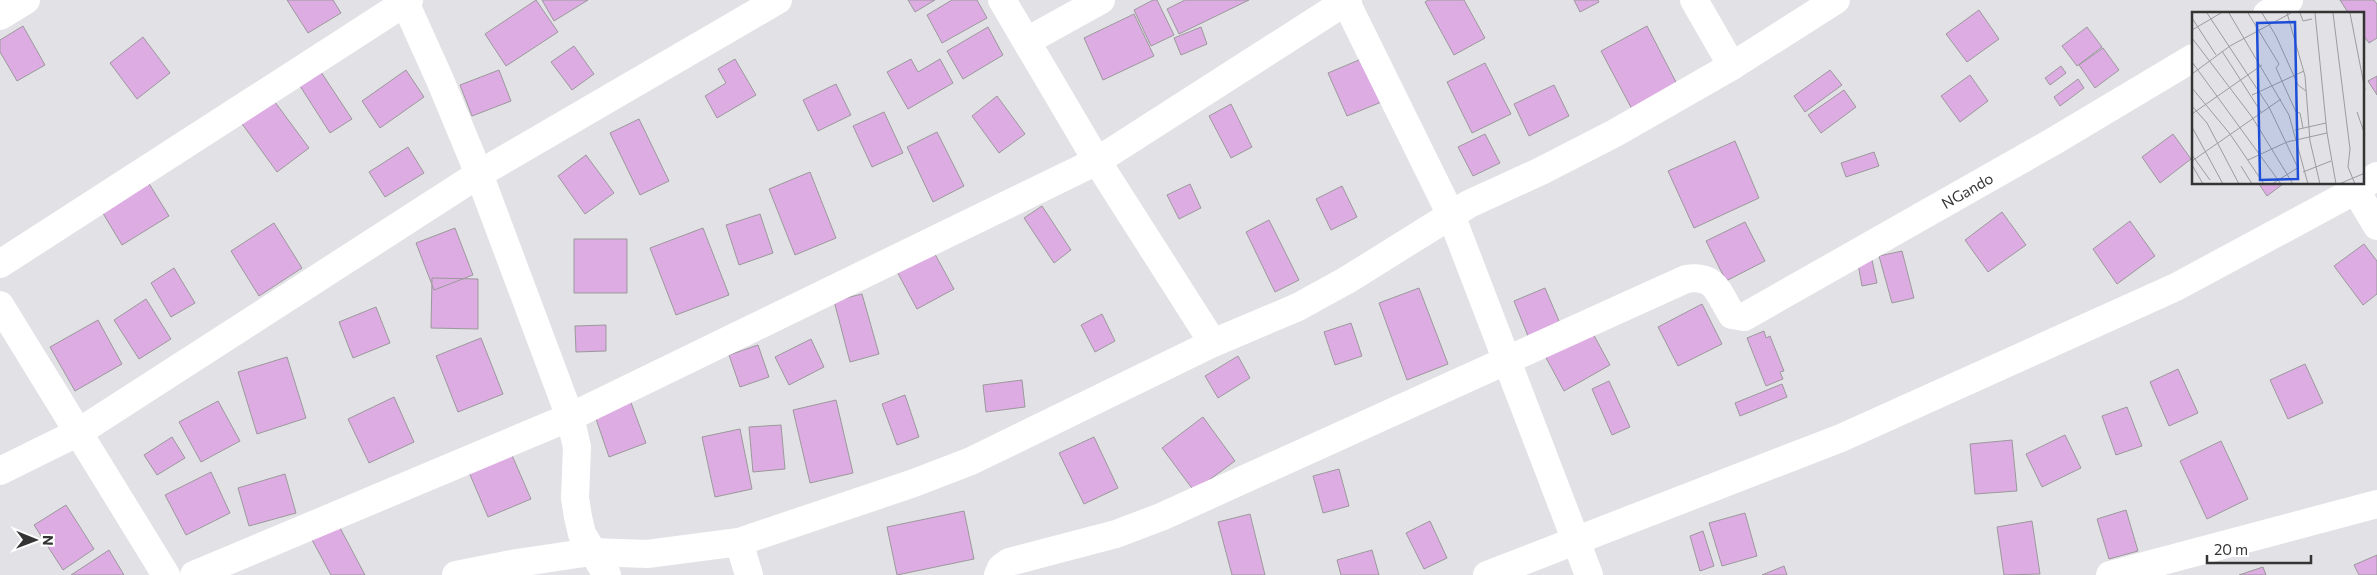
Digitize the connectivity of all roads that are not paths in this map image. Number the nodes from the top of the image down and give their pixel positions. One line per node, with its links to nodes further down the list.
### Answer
1 (26, 0): 13 (street)
2 (778, 0): 18 (street)
3 (1002, 0): 14 (street)
4 (1101, 0): 14 (street)
5 (1694, 0): 16 (street)
6 (1836, 0): 16 (street)
7 (2252, 0): 11 (street)
8 (2289, 0): 12 (street)
9 (406, 1): 18 (street); 23 (street)
10 (1346, 1): 17 (street); 21 (street)
11 (2258, 12)
12 (2269, 12)
13 (0, 16)
14 (1027, 41): 17 (street)
15 (2192, 59): 26 (street, NGando)
16 (1732, 66): 21 (street)
17 (1097, 161): 25 (street); 27 (street)
18 (479, 174): 27 (street); 28 (street)
19 (2358, 185): 31 (street)
20 (2363, 185): 22 (street)
21 (1451, 215): 25 (street); 26 (street)
22 (2377, 226)
23 (0, 264)
24 (0, 305): 28 (street)
25 (1213, 343): 32 (street)
26 (1508, 360): 31 (street); 39 (street)
27 (570, 417): 33 (street); 35 (street)
28 (79, 432): 29 (street); 34 (street)
29 (0, 471)
30 (2377, 504): 42 (street)
31 (1576, 540): 40 (street); 41 (street)
32 (739, 542): 33 (street); 38 (street)
33 (591, 552): 36 (street); 37 (street)
34 (166, 575)
35 (194, 575)
36 (456, 575)
37 (607, 575)
38 (749, 575)
39 (998, 575)
40 (1487, 575)
41 (1589, 575)
42 (2110, 575)

